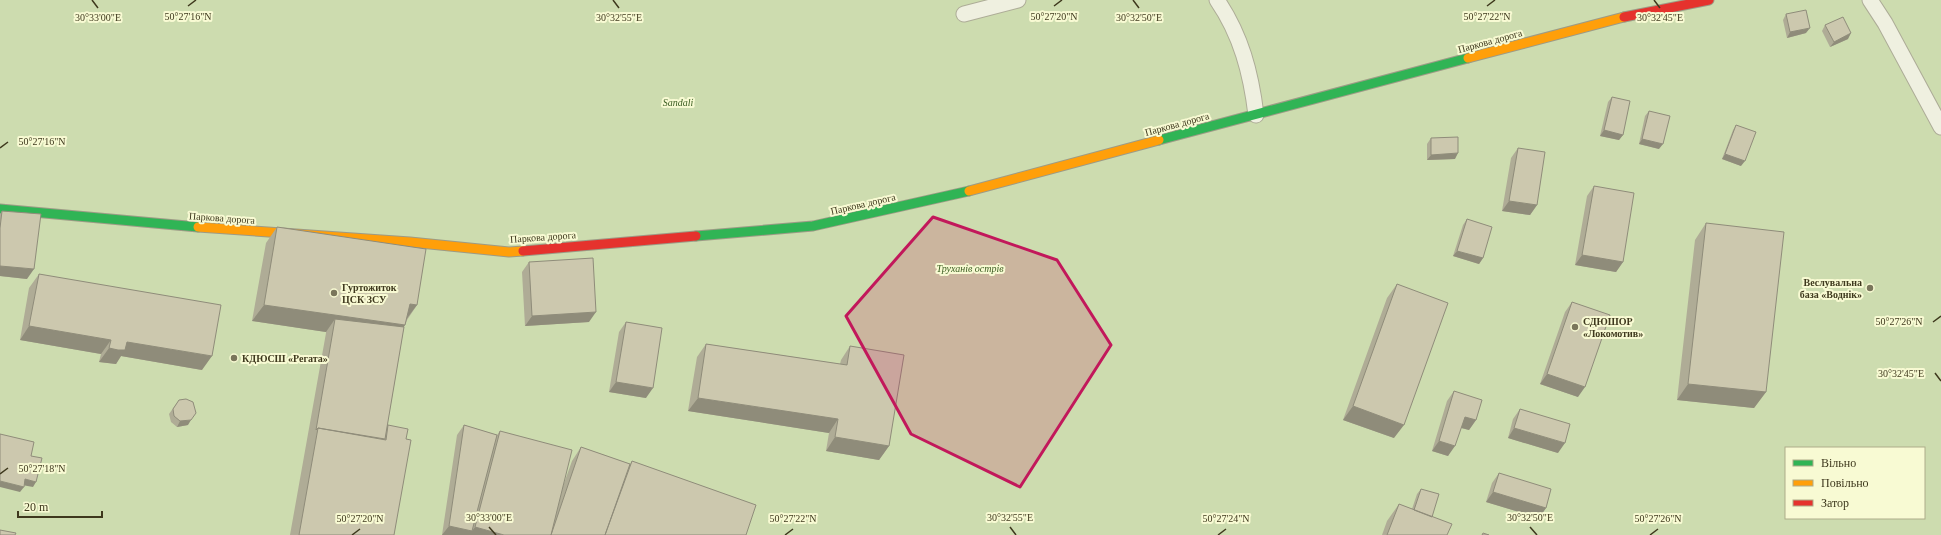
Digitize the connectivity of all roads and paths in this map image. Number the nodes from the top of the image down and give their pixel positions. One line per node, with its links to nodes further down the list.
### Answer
1 (1018, 0): 5 (lane)
2 (1708, 0): 6 (street, Паркова дорога)
3 (1870, 0): 7 (lane)
4 (1221, 3): 6 (lane)
5 (964, 14)
6 (1256, 115): 8 (street, Паркова дорога)
7 (1941, 127)
8 (0, 209)

